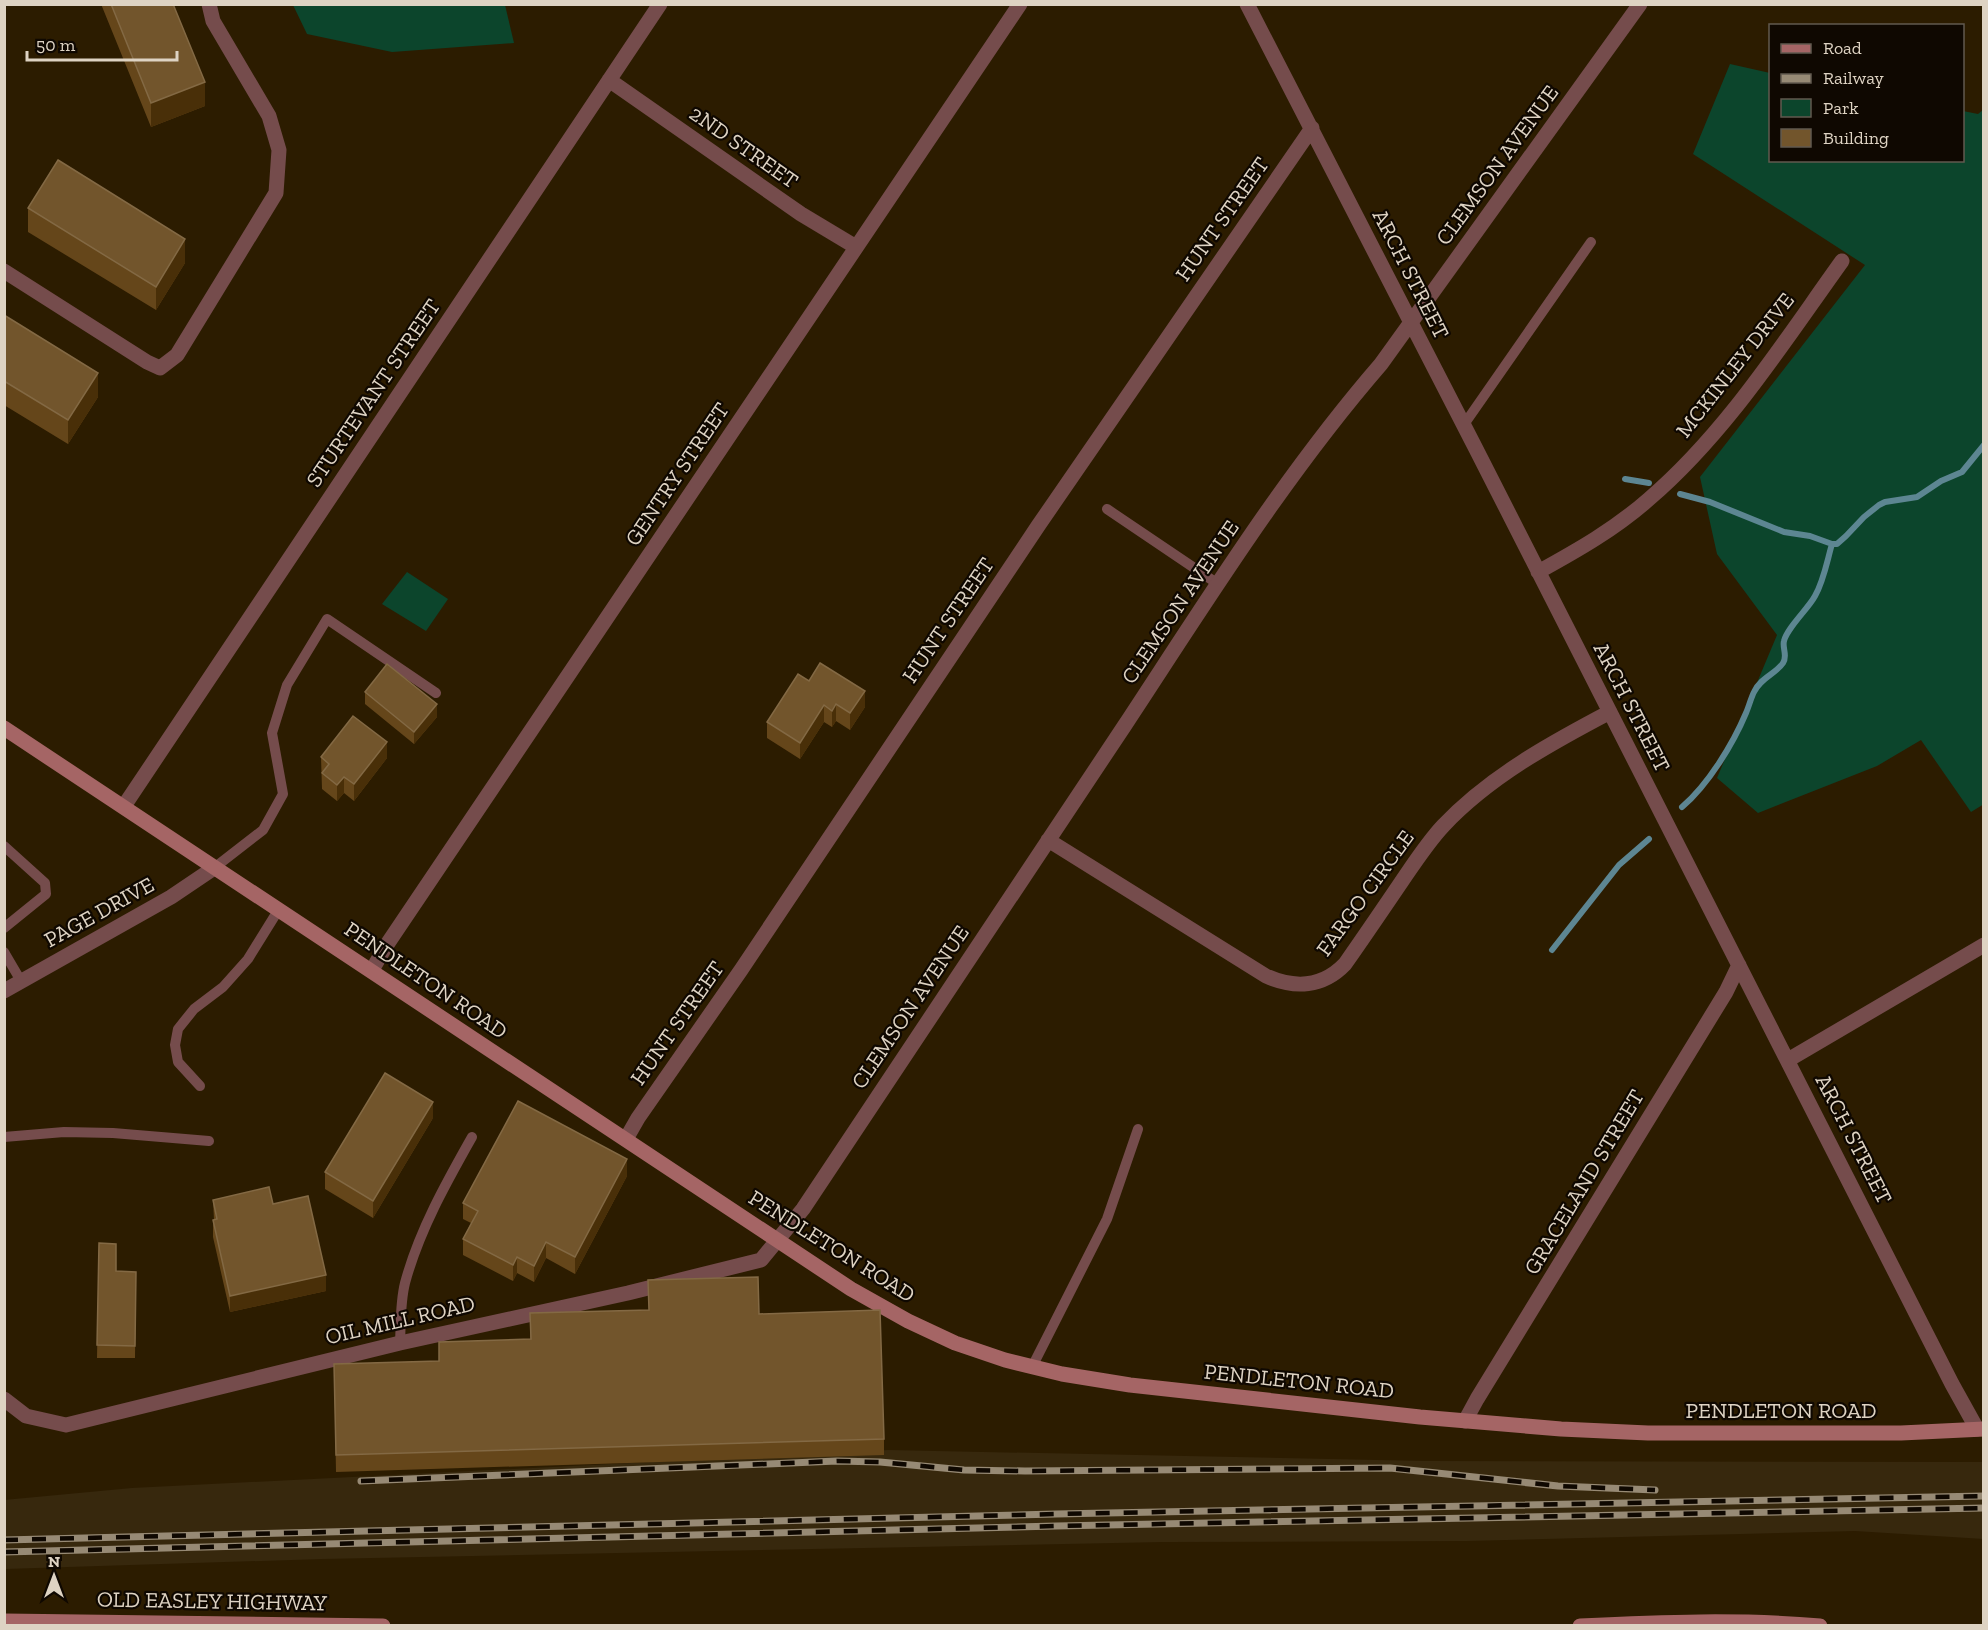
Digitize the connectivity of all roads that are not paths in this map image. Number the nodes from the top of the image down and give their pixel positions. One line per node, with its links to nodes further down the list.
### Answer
1 (209, 4): 11 (street)
2 (660, 4): 6 (street, STURTEVANT STREET)
3 (1020, 4): 9 (street, GENTRY STREET)
4 (1247, 4): 7 (street, ARCH STREET)
5 (1640, 4): 12 (street, CLEMSON AVENUE)
6 (609, 80): 9 (street, 2ND STREET); 20 (street, STURTEVANT STREET)
7 (1312, 129): 12 (street, ARCH STREET); 37 (street, HUNT STREET)
8 (1592, 242): 13 (lane)
9 (856, 247): 29 (street, GENTRY STREET)
10 (1842, 261): 15 (street, MCKINLEY DRIVE)
11 (4, 271)
12 (1411, 323): 13 (street, ARCH STREET); 16 (street, CLEMSON AVENUE)
13 (1463, 426): 15 (street, ARCH STREET)
14 (1107, 509): 16 (lane)
15 (1538, 572): 18 (street, ARCH STREET)
16 (1218, 584): 21 (street, CLEMSON AVENUE)
17 (436, 693): 23 (lane)
18 (1610, 712): 21 (street, FARGO CIRCLE); 28 (street, ARCH STREET)
19 (4, 728): 20 (street, PENDLETON ROAD)
20 (124, 806): 23 (street, PENDLETON ROAD)
21 (1048, 840): 39 (street, CLEMSON AVENUE)
22 (4, 846): 25 (lane)
23 (214, 868): 24 (street, PENDLETON ROAD); 30 (street, PAGE DRIVE)
24 (279, 909): 29 (street, PENDLETON ROAD); 33 (lane)
25 (4, 928)
26 (1983, 945): 32 (street)
27 (4, 952): 30 (lane)
28 (1739, 966): 32 (street, ARCH STREET); 43 (street, GRACELAND STREET)
29 (372, 970): 37 (street, PENDLETON ROAD)
30 (21, 981): 31 (street, PAGE DRIVE)
31 (4, 991)
32 (1788, 1060): 44 (street, ARCH STREET)
33 (200, 1086)
34 (1138, 1129): 41 (lane)
35 (4, 1137): 38 (lane)
36 (472, 1137): 40 (lane)
37 (626, 1139): 39 (street, PENDLETON ROAD)
38 (209, 1141)
39 (778, 1241): 40 (street, OIL MILL ROAD); 41 (street, PENDLETON ROAD)
40 (400, 1343): 42 (street, OIL MILL ROAD)
41 (1032, 1367): 43 (street, PENDLETON ROAD)
42 (4, 1399)
43 (1466, 1421): 44 (street, PENDLETON ROAD)
44 (1980, 1429)
45 (4, 1622): 46 (street, OLD EASLEY HIGHWAY)
46 (382, 1626)
47 (1580, 1626): 48 (street)
48 (1820, 1626)

